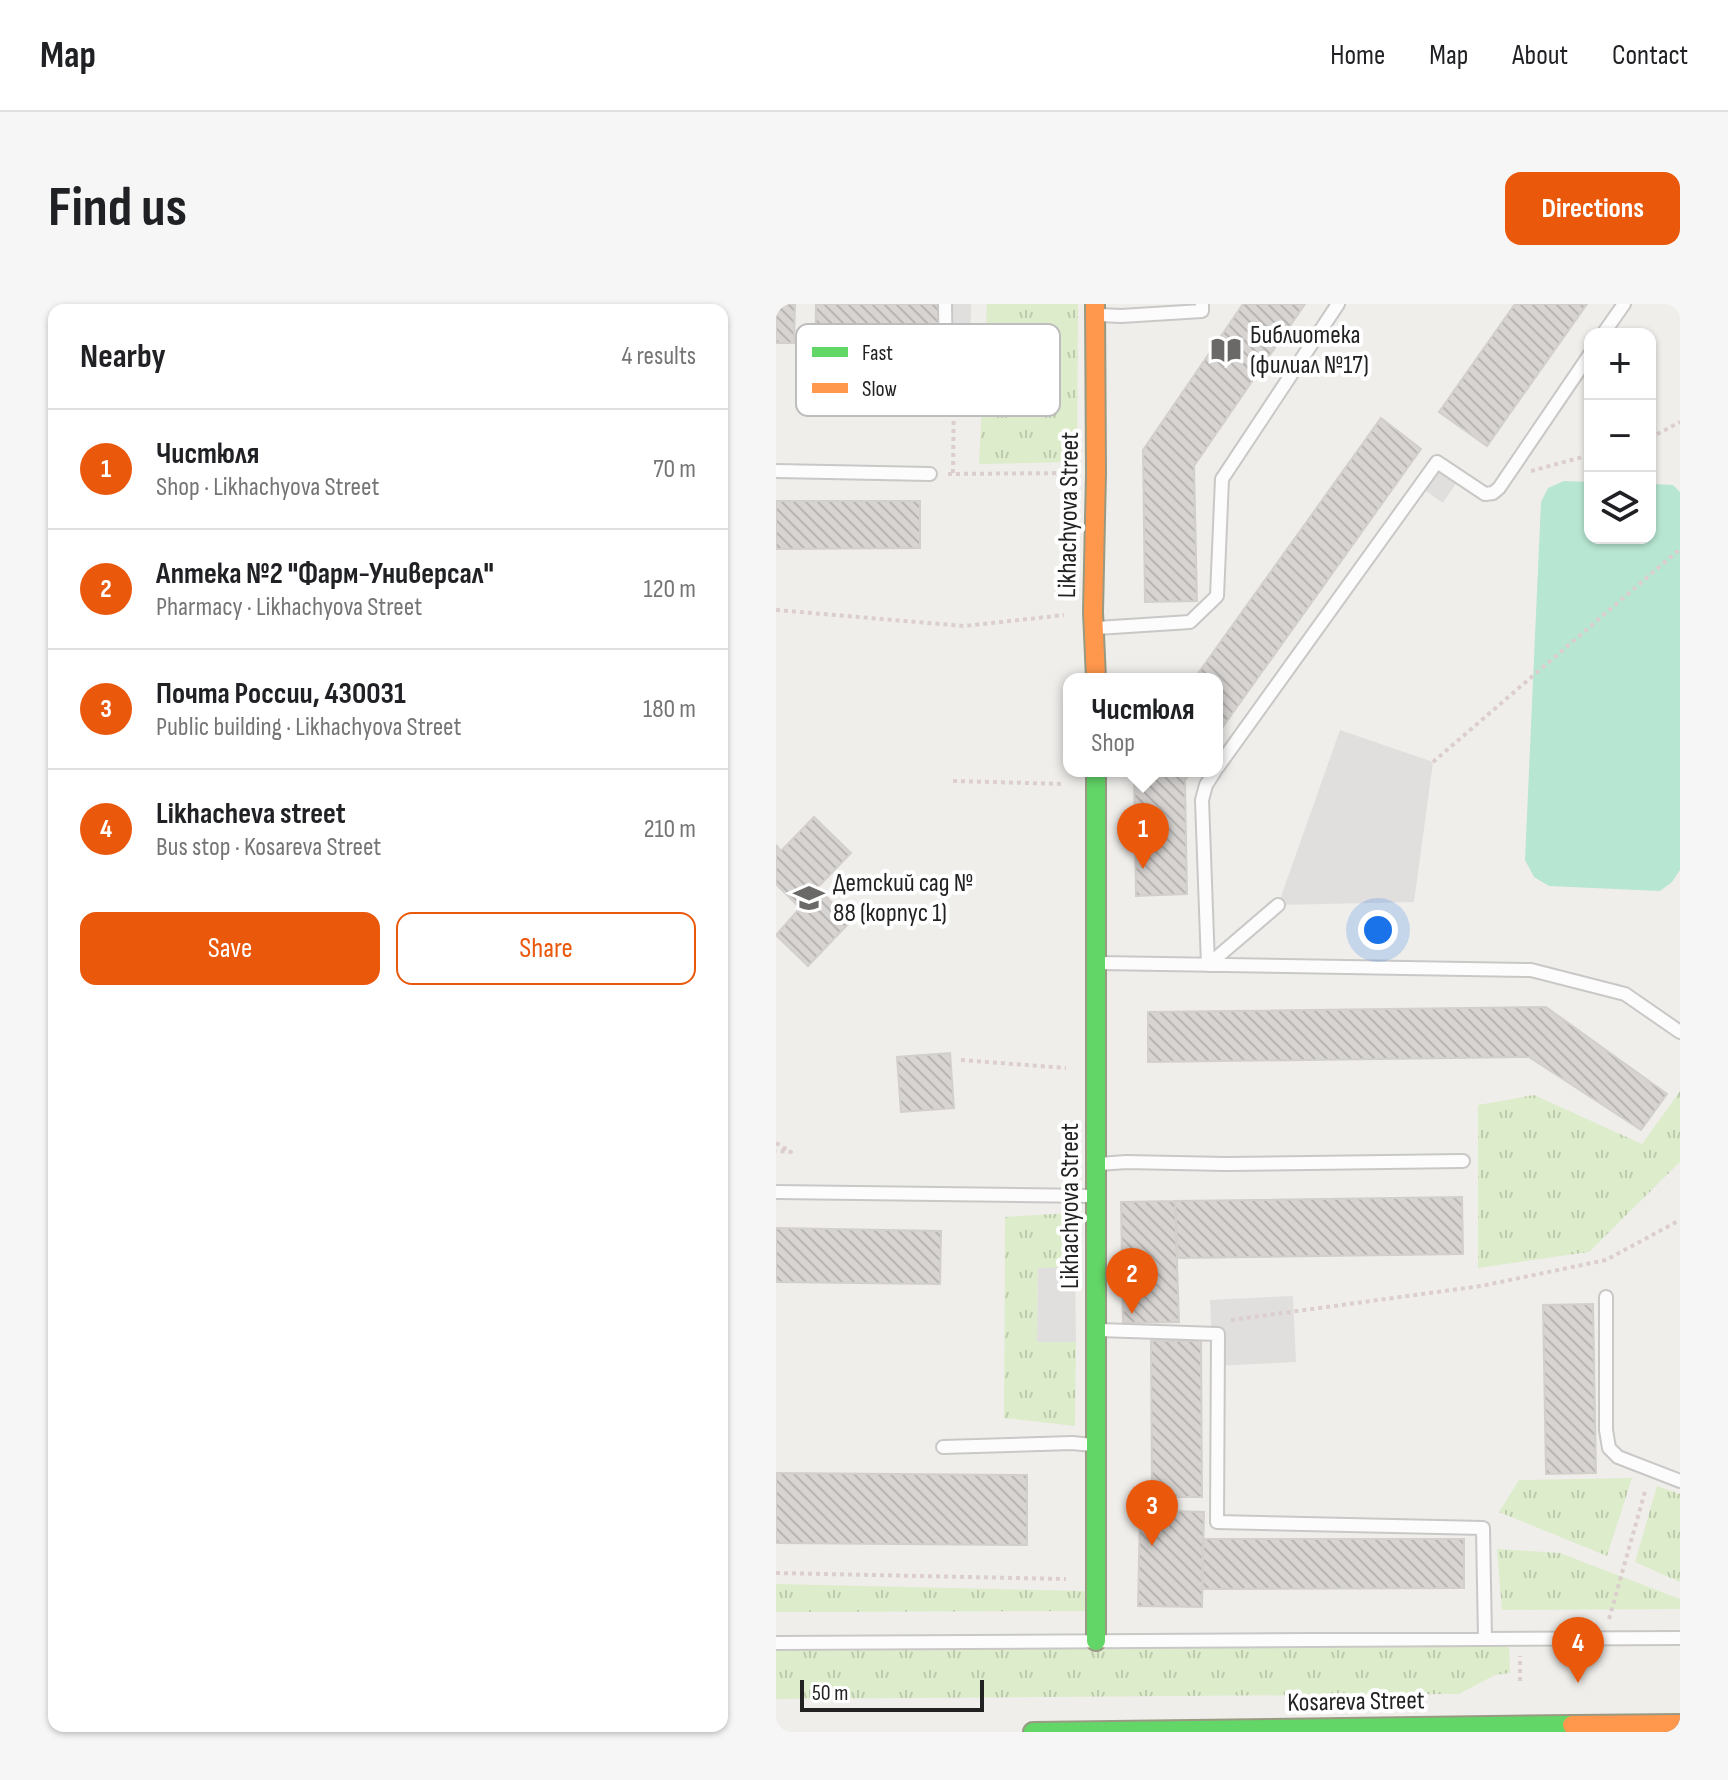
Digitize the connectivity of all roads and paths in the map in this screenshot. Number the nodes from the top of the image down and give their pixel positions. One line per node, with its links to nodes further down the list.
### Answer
1 (945, 304): 6 (lane)
2 (1202, 304): 5 (lane)
3 (1338, 304): 20 (lane)
4 (1624, 304): 7 (lane)
5 (1095, 309): 15 (street, Likhachyova Street)
6 (946, 324)
7 (1607, 328)
8 (1584, 363): 17 (lane)
9 (951, 416): 14 (path)
10 (1680, 422): 11 (path)
11 (1656, 435)
12 (1584, 457): 17 (path)
13 (776, 471): 16 (lane)
14 (953, 473): 15 (path); 16 (path)
15 (1096, 473): 20 (street, Likhachyova Street)
16 (930, 474)
17 (1506, 478): 22 (lane)
18 (1680, 549): 23 (path)
19 (776, 610): 20 (path)
20 (1094, 620): 21 (street, Likhachyova Street)
21 (1096, 673)
22 (1223, 760)
23 (1433, 762)
24 (1211, 777): 29 (lane)
25 (1096, 778): 26 (path); 28 (street, Likhachyova Street)
26 (953, 781)
27 (1278, 905): 29 (lane)
28 (1096, 963): 29 (lane); 32 (street, Likhachyova Street)
29 (1208, 965): 30 (lane)
30 (1680, 1032)
31 (961, 1060): 32 (path)
32 (1096, 1070): 36 (street, Likhachyova Street)
33 (776, 1143): 34 (path)
34 (776, 1151)
35 (1463, 1161): 36 (lane)
36 (1096, 1164): 38 (street, Likhachyova Street)
37 (776, 1192): 38 (lane)
38 (1096, 1196): 41 (street, Likhachyova Street)
39 (1680, 1220): 42 (path)
40 (1606, 1297): 45 (lane)
41 (1096, 1330): 42 (lane); 43 (street, Likhachyova Street)
42 (1218, 1334): 51 (lane)
43 (1096, 1446): 44 (lane); 48 (street, Likhachyova Street)
44 (943, 1447)
45 (1680, 1481)
46 (1646, 1488): 49 (path)
47 (776, 1573): 48 (path)
48 (1096, 1580): 53 (street, Likhachyova Street)
49 (1607, 1629)
50 (1680, 1638): 52 (lane)
51 (1485, 1639): 52 (lane); 53 (lane)
52 (1520, 1639): 55 (path)
53 (1096, 1641): 54 (lane)
54 (776, 1643)
55 (1520, 1681)
56 (1680, 1724): 57 (street, Kosareva Street)
57 (1033, 1732)

